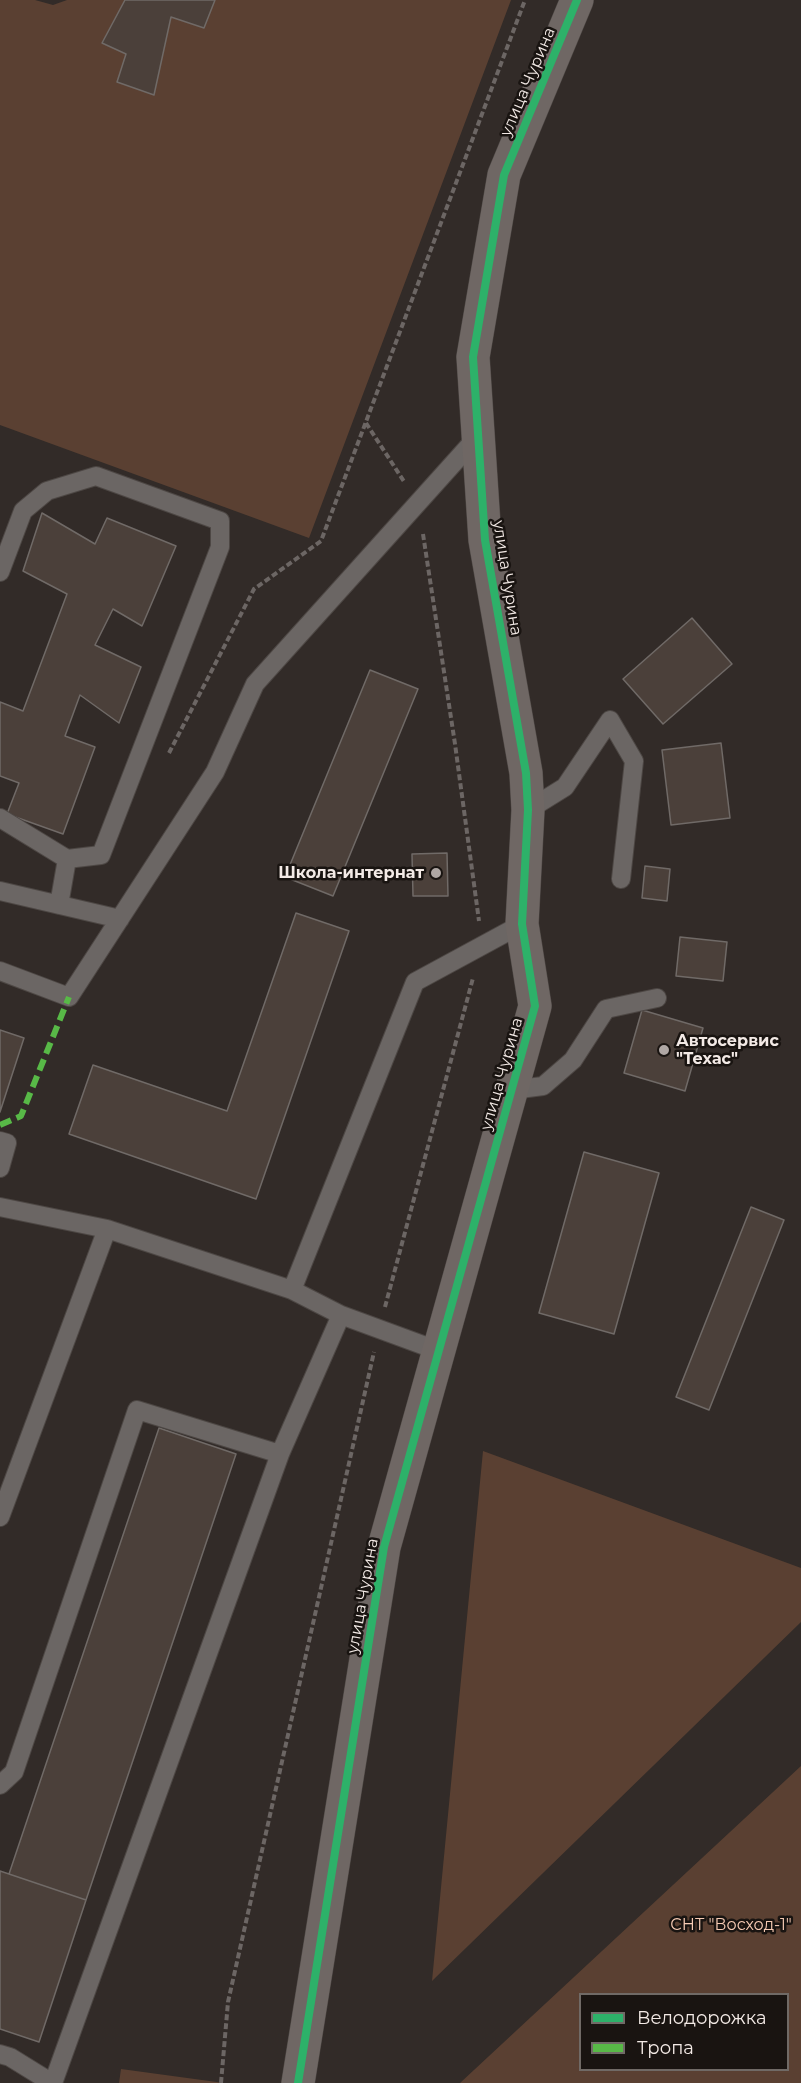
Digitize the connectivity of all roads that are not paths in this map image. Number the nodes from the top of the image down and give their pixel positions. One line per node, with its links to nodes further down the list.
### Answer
1 (577, 0): 2 (street, улица Чурина)
2 (478, 436): 4 (street, улица Чурина); 10 (lane)
3 (0, 572): 6 (lane)
4 (528, 810): 7 (lane); 11 (street, улица Чурина)
5 (0, 818): 6 (lane)
6 (67, 859): 9 (lane)
7 (621, 879)
8 (0, 891): 9 (lane)
9 (59, 905): 10 (lane)
10 (120, 919): 12 (lane)
11 (522, 924): 14 (street, улица Чурина); 19 (lane)
12 (0, 971)
13 (657, 999): 14 (lane)
14 (512, 1090): 21 (street, улица Чурина)
15 (0, 1141): 16 (lane)
16 (0, 1168)
17 (0, 1207): 18 (lane)
18 (106, 1229): 19 (lane); 23 (lane)
19 (292, 1290): 20 (lane)
20 (341, 1315): 21 (lane); 22 (lane)
21 (439, 1351): 27 (street, улица Чурина)
22 (280, 1454): 24 (lane); 26 (lane)
23 (0, 1517)
24 (0, 1785)
25 (0, 2054): 26 (lane)
26 (52, 2083)
27 (298, 2083)

